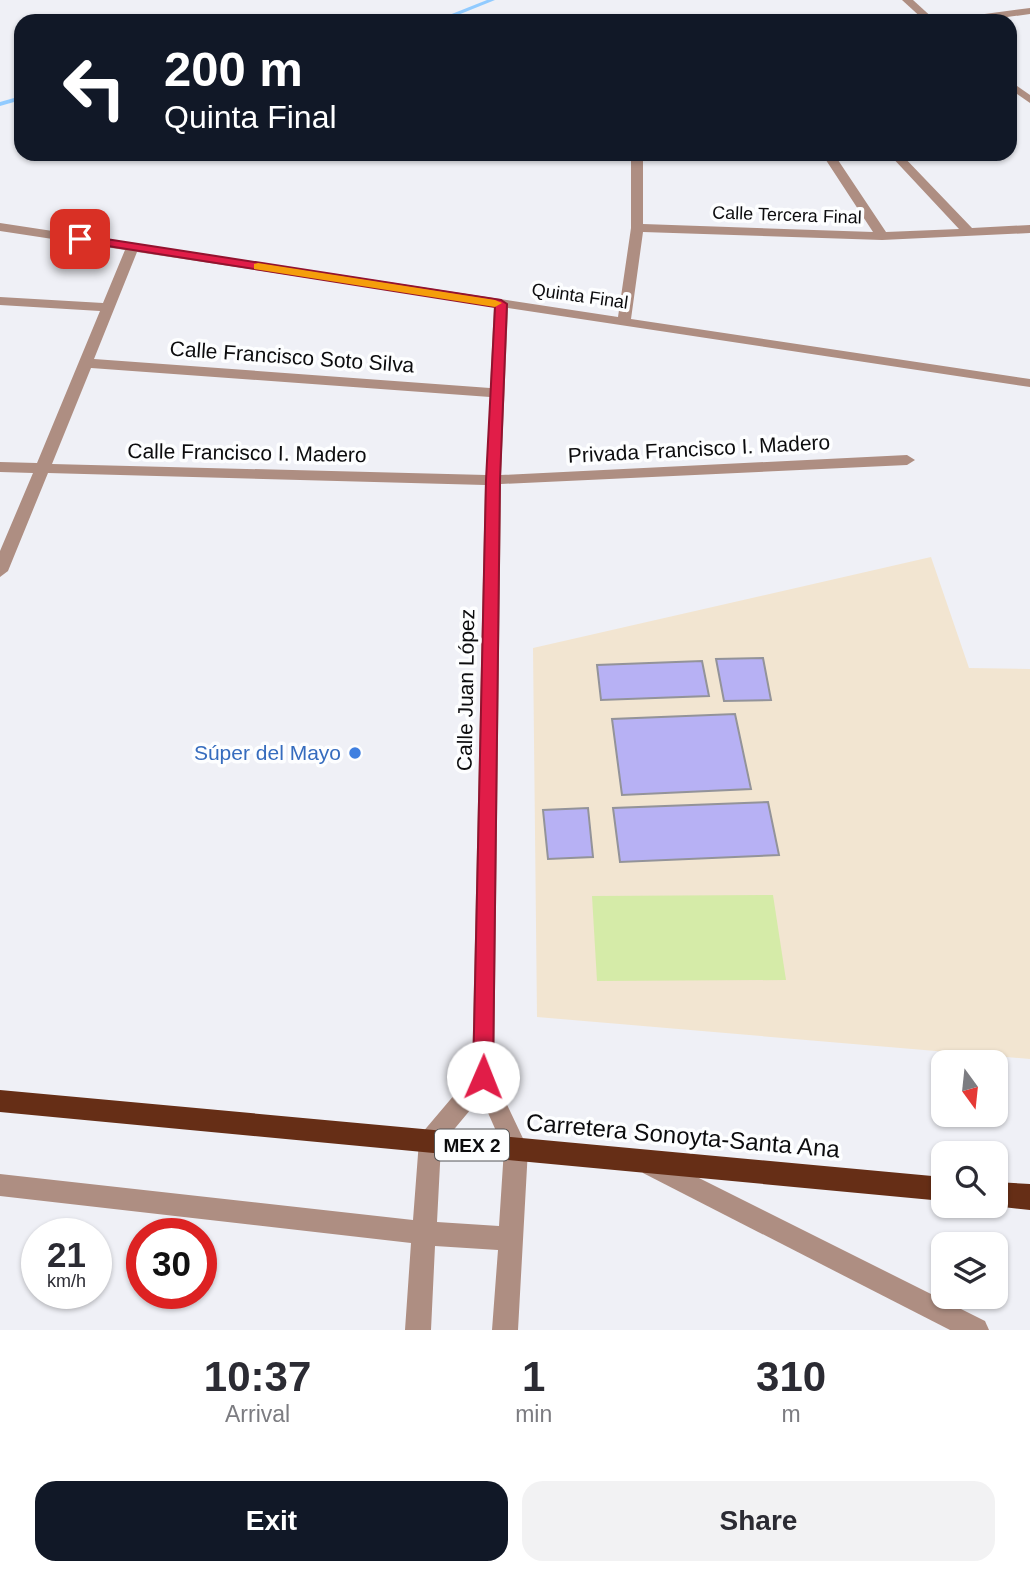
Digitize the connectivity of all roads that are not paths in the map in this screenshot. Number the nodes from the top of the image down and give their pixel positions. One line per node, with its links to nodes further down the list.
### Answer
1 (907, 0): 3 (street)
2 (1030, 11): 4 (street)
3 (923, 14)
4 (1008, 14)
5 (637, 161): 9 (street)
6 (833, 161): 12 (street)
7 (902, 161): 11 (street)
8 (0, 227): 13 (street, Quinta Final)
9 (637, 228): 12 (street, Calle Tercera Final); 17 (street)
10 (1030, 229): 11 (street, Calle Tercera Final)
11 (967, 230): 12 (street, Calle Tercera Final)
12 (882, 236)
13 (134, 247): 15 (street, Quinta Final); 16 (street)
14 (0, 300): 16 (street)
15 (501, 304): 17 (street, Quinta Final); 20 (street, Calle Juan López)
16 (108, 307): 18 (street)
17 (624, 321): 19 (street, Quinta Final)
18 (84, 363): 20 (street, Calle Francisco Soto Silva); 23 (street)
19 (1030, 383)
20 (496, 393): 24 (street, Calle Juan López)
21 (907, 460): 24 (street, Privada Francisco I. Madero)
22 (0, 467): 23 (street, Calle Francisco I. Madero)
23 (41, 470): 24 (street, Calle Francisco I. Madero); 25 (street)
24 (493, 480): 26 (street, Calle Juan López)
25 (0, 570)
26 (483, 1077): 28 (street); 29 (street)
27 (0, 1101): 28 (highway, Carretera Sonoyta-Santa Ana / MEX 2)
28 (430, 1141): 29 (highway, Carretera Sonoyta-Santa Ana / MEX 2); 35 (street)
29 (516, 1149): 30 (highway, Carretera Sonoyta-Santa Ana / MEX 2); 36 (street)
30 (642, 1161): 32 (highway, Carretera Sonoyta-Santa Ana / MEX 2); 39 (street)
31 (0, 1185): 35 (street)
32 (931, 1188)
33 (1008, 1195): 34 (highway)
34 (1030, 1197)
35 (425, 1233): 36 (street); 37 (street)
36 (511, 1239): 38 (street)
37 (418, 1330)
38 (505, 1330)
39 (976, 1330)

